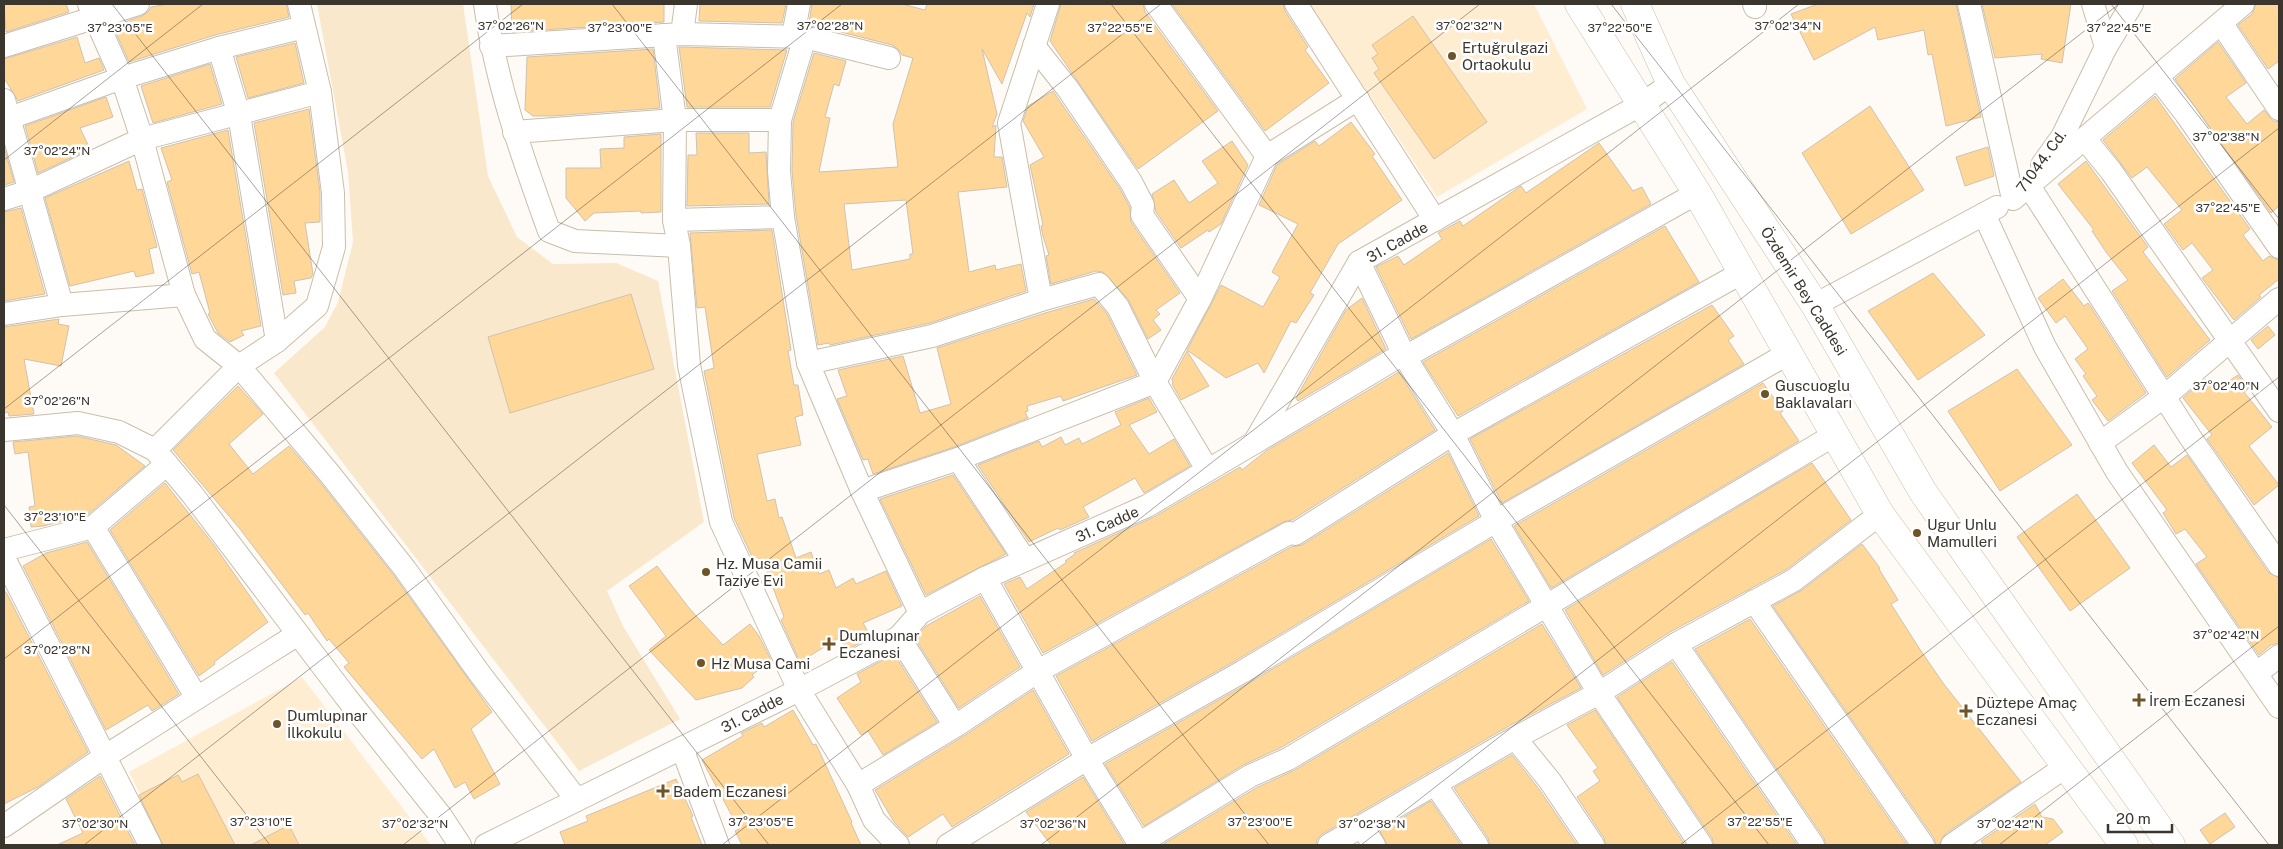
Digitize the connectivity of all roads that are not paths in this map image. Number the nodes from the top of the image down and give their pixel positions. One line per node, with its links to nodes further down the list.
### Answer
1 (138, 4): 15 (street)
2 (299, 4): 17 (street)
3 (485, 4): 21 (street)
4 (686, 4): 18 (street)
5 (799, 4): 19 (street)
6 (1048, 4): 22 (street)
7 (1156, 4): 40 (street)
8 (1296, 4): 30 (street)
9 (1580, 4): 31 (main road)
10 (1634, 4): 28 (main road, Özdemir Bey Caddesi)
11 (1969, 4): 43 (street)
12 (2093, 4): 23 (street)
13 (2132, 4): 23 (street, 71044. Cd.)
14 (2243, 4): 16 (street)
15 (93, 11): 20 (street); 26 (street)
16 (2221, 23): 27 (street); 32 (street)
17 (304, 27): 24 (street); 29 (street)
18 (673, 35): 19 (street); 21 (street); 35 (street)
19 (799, 36): 25 (street); 36 (street)
20 (4, 46)
21 (491, 46): 37 (street)
22 (1034, 46): 54 (street); 56 (street)
23 (2106, 47): 43 (street, 71044. Cd.)
24 (219, 48): 26 (street); 34 (street)
25 (889, 58)
26 (122, 78): 33 (street); 38 (street)
27 (2158, 78): 39 (street); 50 (street)
28 (1671, 84): 31 (street, 31. Cadde); 58 (main road, Özdemir Bey Caddesi)
29 (320, 92): 34 (street); 60 (street)
30 (1358, 99): 40 (street); 48 (street)
31 (1642, 104): 42 (main road); 48 (street, 31. Cadde)
32 (2279, 109)
33 (6, 112): 41 (street)
34 (239, 115): 38 (street); 60 (street)
35 (675, 120): 36 (street); 37 (street); 47 (street)
36 (780, 120): 46 (street)
37 (514, 132): 49 (street)
38 (142, 138): 41 (street); 53 (street)
39 (2084, 139): 43 (street); 61 (street)
40 (1268, 156): 54 (street)
41 (30, 191): 44 (street); 57 (street)
42 (1697, 193): 52 (main road); 63 (street)
43 (2021, 193): 45 (street, 71044. Cd.); 67 (street)
44 (4, 199)
45 (1984, 214): 58 (street, 71044. Cd.); 73 (street)
46 (783, 217): 47 (street); 64 (street)
47 (674, 220): 49 (street)
48 (1435, 220): 51 (street, 31. Cadde)
49 (679, 246): 95 (street)
50 (2279, 248)
51 (1359, 262): 63 (street); 72 (street, 31. Cadde)
52 (1743, 272): 62 (main road); 70 (street)
53 (184, 295): 57 (street); 65 (street)
54 (1200, 299): 66 (street)
55 (2279, 299): 61 (street)
56 (1041, 300): 64 (street); 66 (street)
57 (62, 305): 59 (street)
58 (1815, 305): 127 (main road, Özdemir Bey Caddesi)
59 (4, 314)
60 (277, 341): 65 (street)
61 (2229, 341): 67 (street); 68 (street)
62 (1789, 353): 71 (main road); 79 (street)
63 (1404, 357): 70 (street); 72 (street)
64 (808, 363): 77 (street)
65 (239, 366): 74 (street); 107 (street)
66 (1155, 382): 75 (street); 76 (street)
67 (2164, 396): 73 (street); 84 (street)
68 (2279, 411)
69 (4, 430): 74 (street)
70 (1453, 434): 79 (street); 93 (street)
71 (1836, 434): 78 (main road); 87 (street)
72 (1254, 443): 76 (street, 31. Cadde)
73 (2100, 443): 94 (street)
74 (161, 457): 80 (street); 89 (street)
75 (958, 459): 77 (street); 83 (street)
76 (1207, 469): 83 (street, 31. Cadde)
77 (862, 491): 88 (street)
78 (1880, 514): 86 (street); 104 (main road)
79 (1496, 521): 87 (street); 103 (street)
80 (93, 527): 81 (street); 97 (street)
81 (4, 550)
82 (4, 558): 102 (street)
83 (1025, 560): 85 (street, 31. Cadde)
84 (2279, 565)
85 (985, 578): 88 (street, 31. Cadde); 93 (street)
86 (1754, 601): 91 (street); 124 (street)
87 (1549, 606): 96 (street); 118 (street)
88 (920, 613): 90 (street, 31. Cadde)
89 (298, 634): 97 (street); 112 (street)
90 (900, 637): 95 (street, 31. Cadde); 99 (street)
91 (1676, 644): 96 (street); 123 (street)
92 (2279, 656): 94 (street)
93 (1038, 671): 99 (street); 103 (street)
94 (2257, 673): 98 (street)
95 (799, 690): 101 (street, 31. Cadde); 106 (street)
96 (1600, 693): 100 (street); 122 (street)
97 (197, 698): 102 (street)
98 (2279, 706)
99 (955, 726): 106 (street)
100 (1515, 738): 105 (street); 121 (street)
101 (682, 748): 107 (street, 31. Cadde); 114 (street)
102 (104, 757): 109 (street); 111 (street)
103 (1087, 759): 117 (street); 118 (street)
104 (2064, 767): 125 (street); 126 (main road)
105 (1435, 784): 110 (street); 120 (street)
106 (858, 785): 108 (street)
107 (578, 800): 113 (street, 31. Cadde)
108 (874, 820): 115 (street); 116 (street)
109 (4, 826)
110 (1368, 836): 119 (street)
111 (150, 845)
112 (460, 845)
113 (486, 845)
114 (716, 845)
115 (880, 845)
116 (898, 845)
117 (948, 845)
118 (1139, 845)
119 (1329, 845)
120 (1476, 845)
121 (1593, 845)
122 (1701, 845)
123 (1813, 845)
124 (1923, 845)
125 (1952, 845)
126 (2124, 845)
127 (2171, 845)

